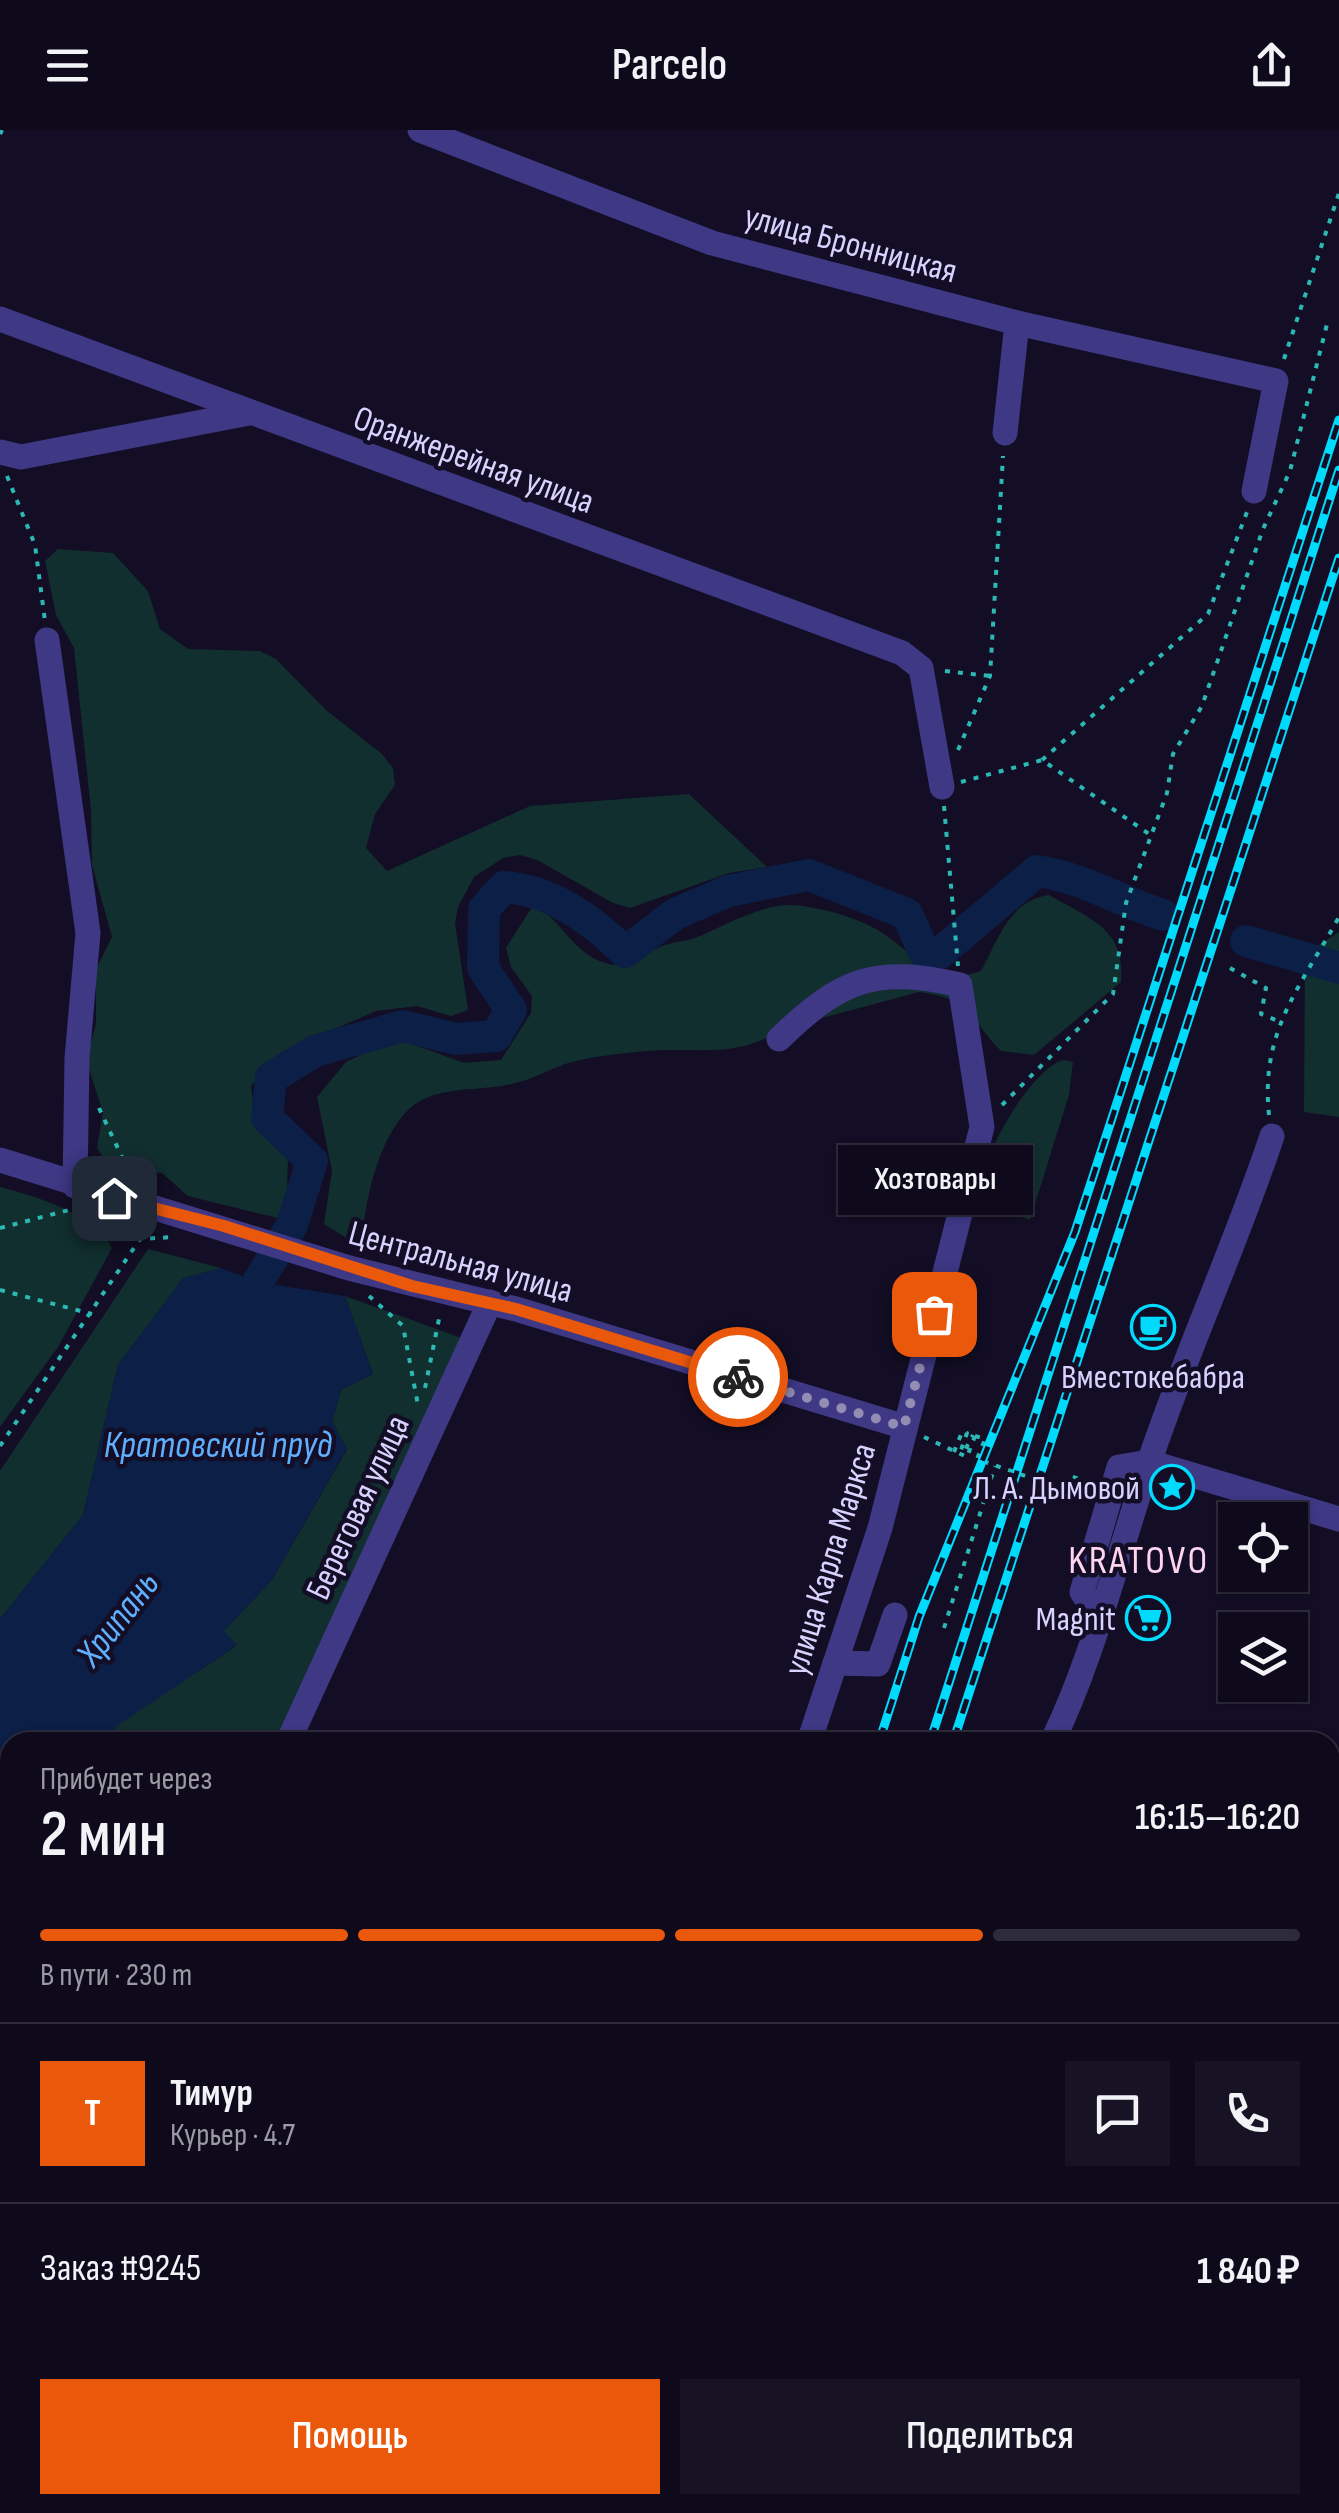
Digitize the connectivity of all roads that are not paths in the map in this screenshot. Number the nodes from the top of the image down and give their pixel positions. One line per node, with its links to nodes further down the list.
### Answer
1 (420, 130): 3 (street, улица Бронницкая)
2 (0, 319): 4 (street, Оранжерейная улица)
3 (1018, 323): 5 (street); 7 (street, улица Бронницкая)
4 (249, 414): 6 (street); 9 (street, Оранжерейная улица)
5 (1005, 432)
6 (4, 463)
7 (1254, 491)
8 (48, 640): 13 (street)
9 (942, 788)
10 (779, 1039): 15 (street, улица Карла Маркса)
11 (1272, 1136): 16 (street)
12 (0, 1160): 13 (street, Центральная улица)
13 (76, 1197): 14 (street, Центральная улица)
14 (490, 1302): 15 (street, Центральная улица); 21 (street, Береговая улица)
15 (904, 1427): 20 (street, улица Карла Маркса)
16 (1149, 1462): 17 (street); 19 (street); 19 (street)
17 (1339, 1519)
18 (895, 1615): 20 (street)
19 (1098, 1618): 23 (street)
20 (835, 1664): 22 (street, улица Карла Маркса)
21 (293, 1732)
22 (812, 1732)
23 (1056, 1732)

